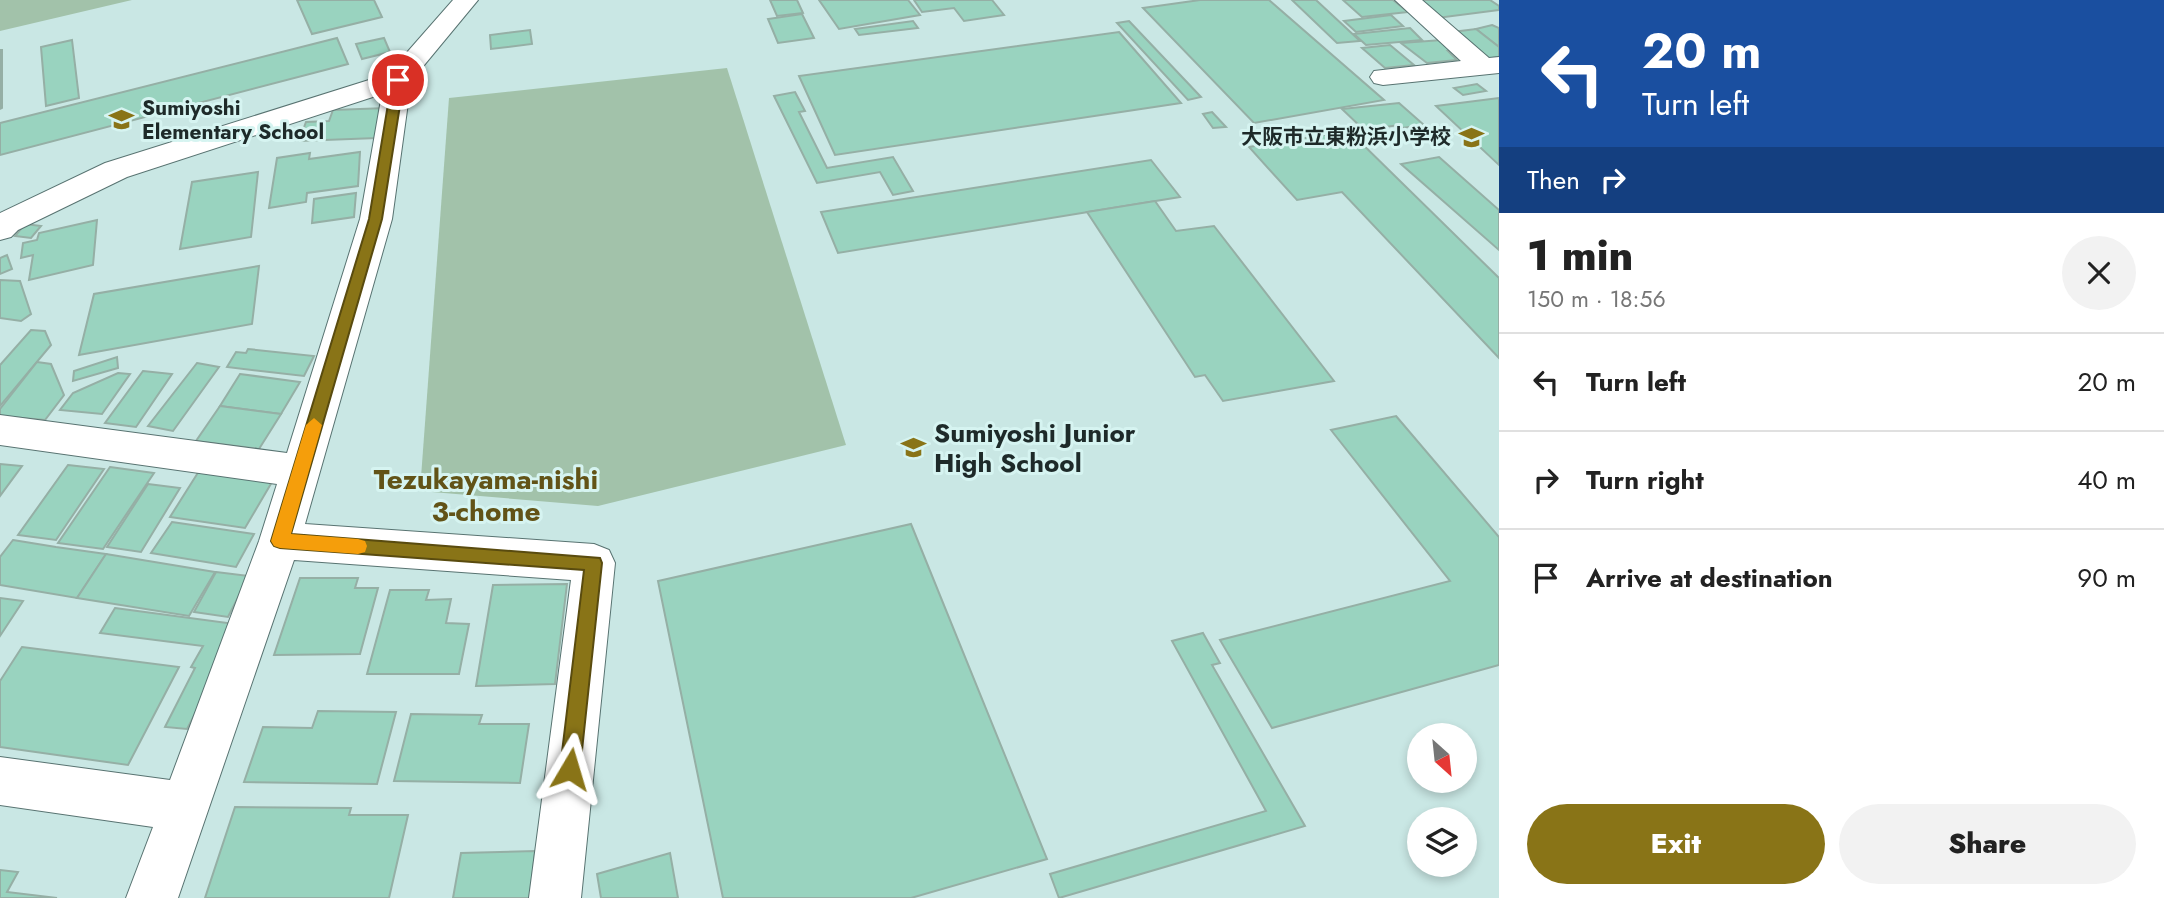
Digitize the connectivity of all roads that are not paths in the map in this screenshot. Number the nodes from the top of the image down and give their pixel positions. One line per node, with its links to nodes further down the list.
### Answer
1 (466, 0): 5 (street)
2 (1408, 0): 3 (street)
3 (1491, 66): 4 (street)
4 (1383, 77)
5 (398, 80): 6 (street); 8 (street)
6 (0, 229)
7 (0, 430): 8 (street)
8 (300, 471): 9 (street)
9 (280, 541): 11 (street); 13 (street)
10 (0, 781): 11 (street)
11 (184, 807): 12 (street)
12 (152, 898)
13 (555, 898)

